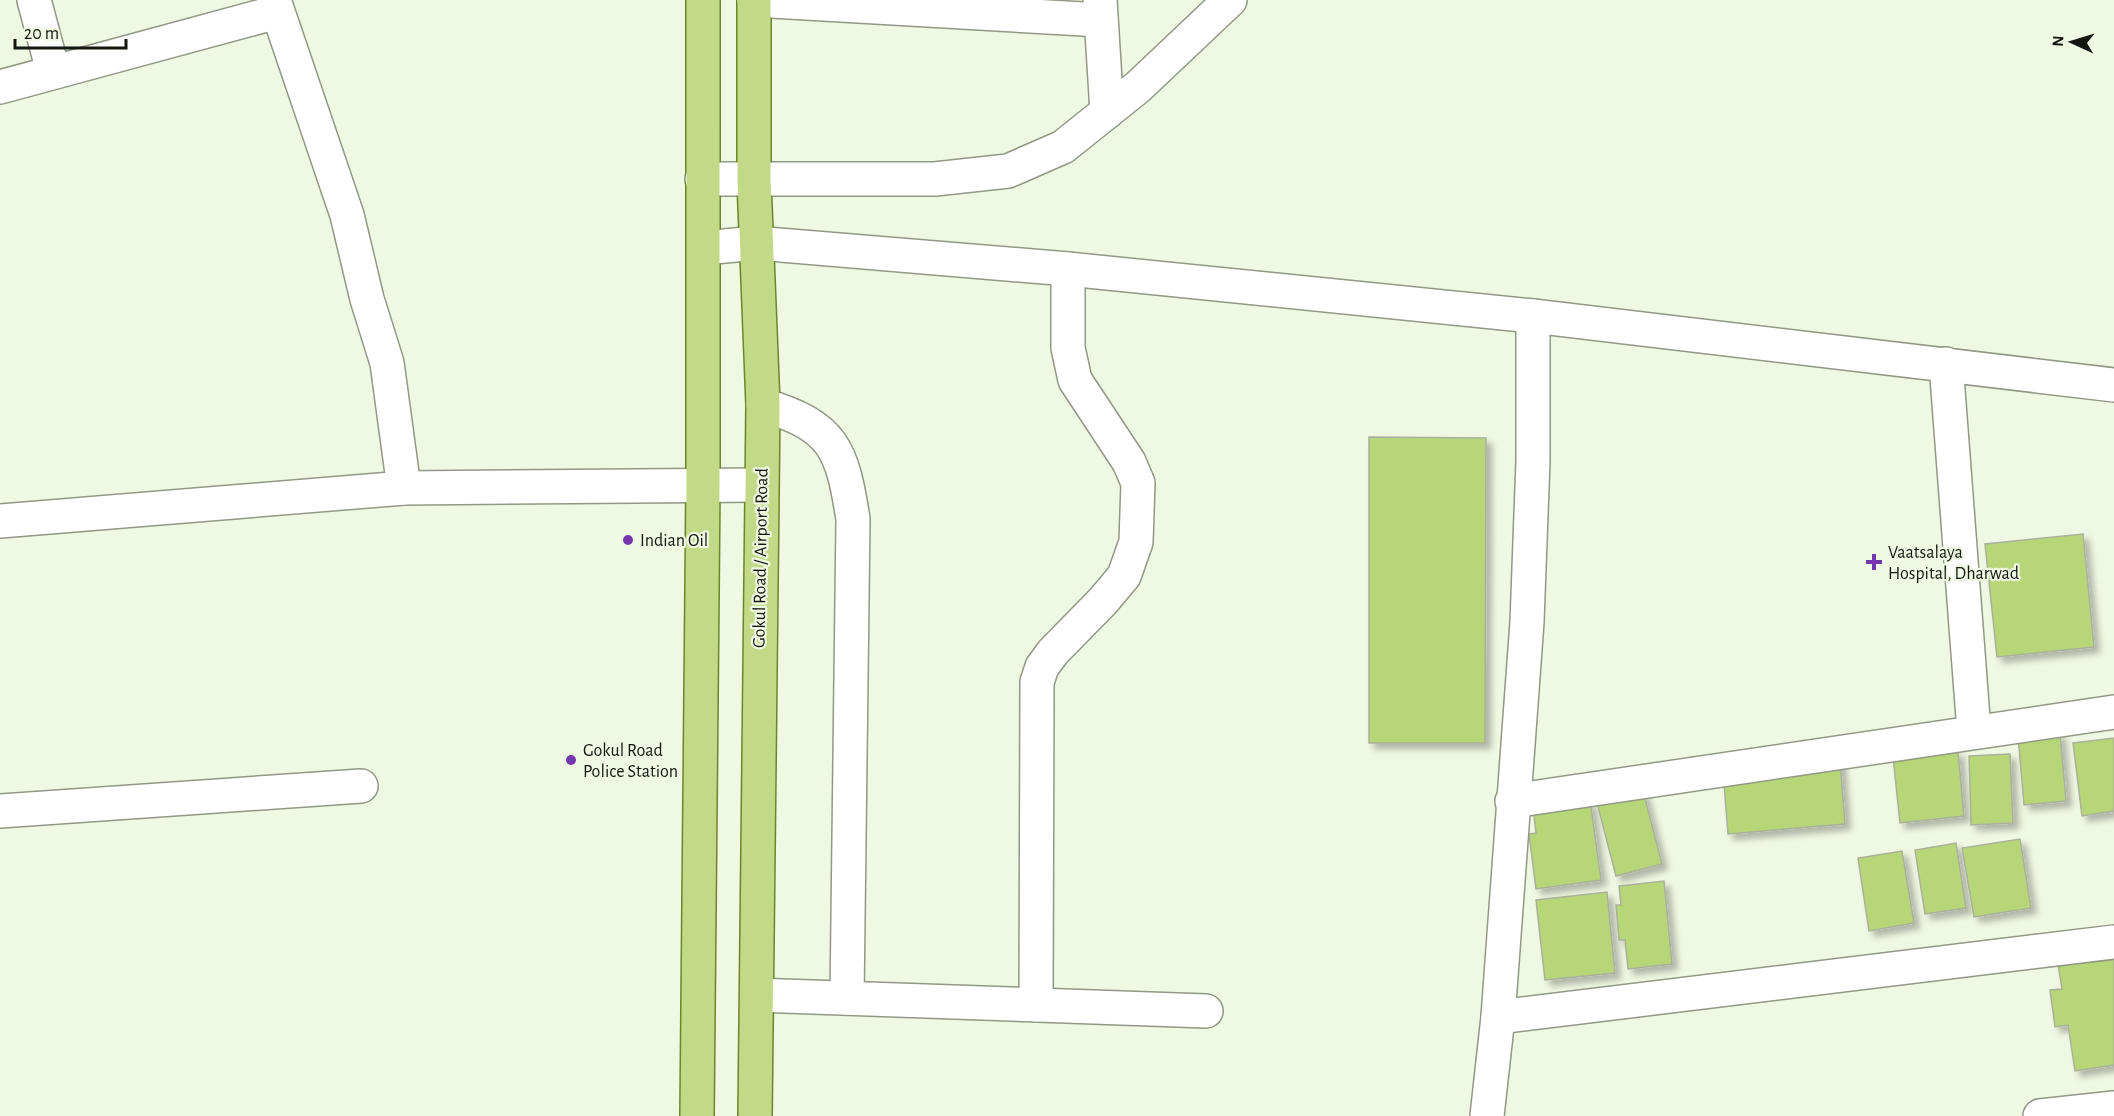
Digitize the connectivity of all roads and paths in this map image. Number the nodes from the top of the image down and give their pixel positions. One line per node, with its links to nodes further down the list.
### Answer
1 (34, 0): 7 (street)
2 (703, 0): 10 (main road)
3 (754, 0): 6 (street); 11 (main road, Gokul Road / Airport Road)
4 (1230, 0): 9 (street)
5 (276, 6): 7 (street); 21 (street)
6 (1100, 10): 9 (street)
7 (53, 71): 8 (street)
8 (0, 87)
9 (1107, 112): 11 (street)
10 (702, 179): 11 (street); 13 (main road)
11 (754, 181): 12 (main road, Gokul Road / Airport Road)
12 (756, 243): 13 (street); 14 (street); 18 (main road, Gokul Road / Airport Road)
13 (704, 248): 19 (main road)
14 (1068, 269): 15 (street); 31 (street)
15 (1533, 316): 16 (street); 26 (street)
16 (1946, 364): 17 (street); 24 (street)
17 (2114, 386)
18 (763, 405): 20 (main road, Gokul Road / Airport Road); 30 (street)
19 (703, 485): 20 (street); 21 (street); 35 (main road)
20 (760, 485): 29 (main road, Gokul Road / Airport Road)
21 (404, 488): 22 (street)
22 (0, 521)
23 (2114, 712): 24 (street)
24 (1974, 731): 26 (street)
25 (361, 786): 27 (street)
26 (1512, 801): 33 (street)
27 (0, 811)
28 (2114, 942): 33 (street)
29 (757, 995): 30 (street); 36 (main road, Gokul Road / Airport Road)
30 (847, 999): 31 (street)
31 (1036, 1005): 32 (street)
32 (1206, 1011)
33 (1498, 1017): 37 (street)
34 (2114, 1108): 38 (street)
35 (697, 1116)
36 (755, 1116)
37 (1486, 1116)
38 (2040, 1116)

